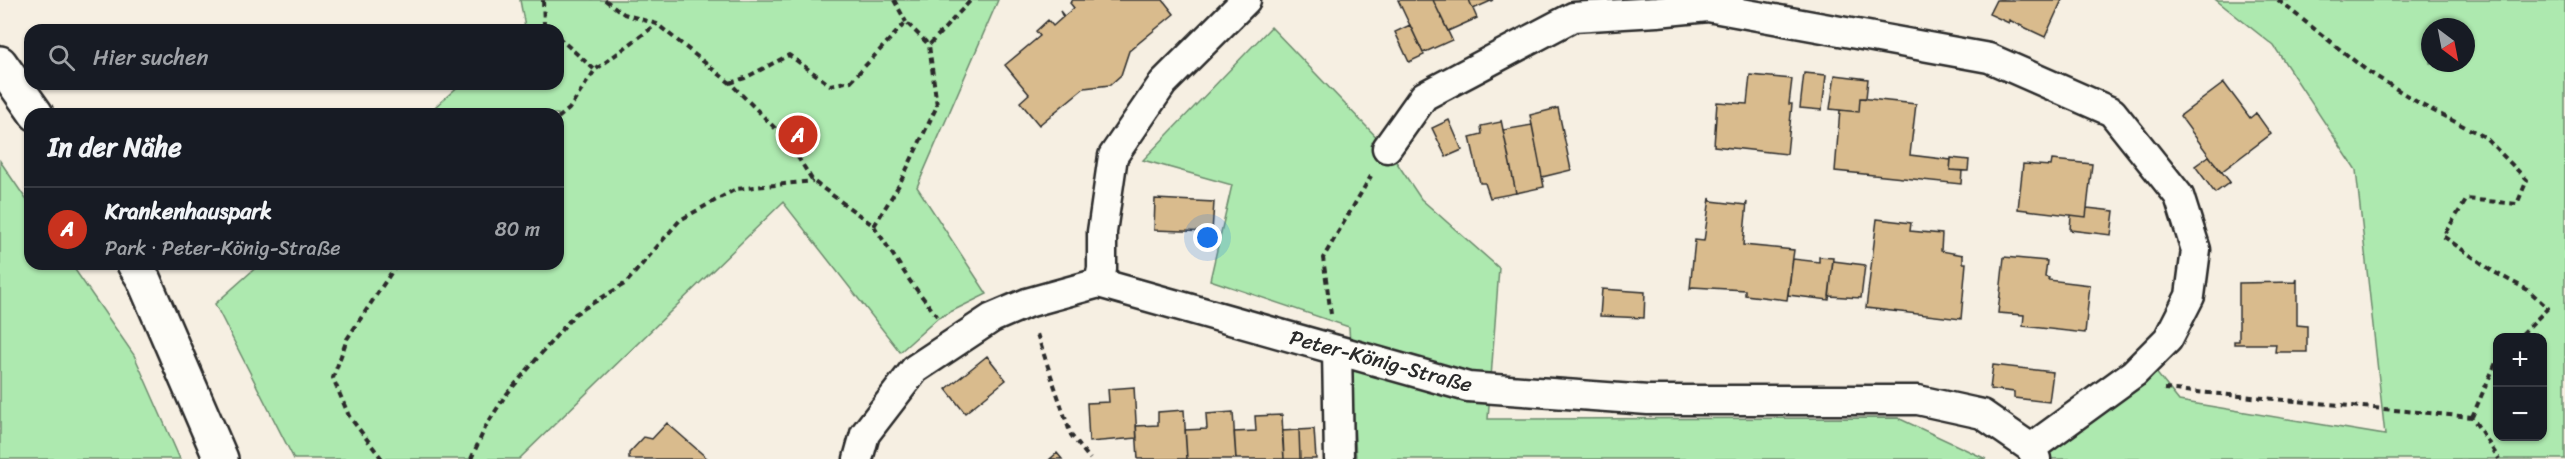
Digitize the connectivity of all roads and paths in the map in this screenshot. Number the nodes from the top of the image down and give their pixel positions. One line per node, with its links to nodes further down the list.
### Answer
1 (543, 0): 8 (path)
2 (605, 0): 9 (path)
3 (894, 0): 7 (path)
4 (972, 0): 11 (path)
5 (1246, 0): 22 (street)
6 (2278, 0): 24 (path)
7 (906, 22): 11 (path); 14 (path)
8 (544, 24)
9 (657, 24): 13 (path); 14 (path)
10 (564, 42): 13 (path)
11 (929, 45): 19 (path)
12 (0, 63): 15 (street)
13 (595, 70): 16 (path)
14 (730, 83): 18 (path)
15 (32, 108)
16 (564, 113)
17 (1387, 148): 26 (path); 28 (street)
18 (813, 181): 19 (path); 33 (path)
19 (874, 226): 25 (path)
20 (138, 270): 31 (street)
21 (393, 270): 32 (path)
22 (1099, 283): 23 (street); 26 (street, Peter-König-Straße)
23 (1027, 303): 25 (street); 35 (path)
24 (2523, 333)
25 (956, 340): 34 (street)
26 (1337, 350): 30 (street, Peter-König-Straße); 36 (street)
27 (2493, 369): 29 (path)
28 (2134, 373): 29 (path); 30 (street)
29 (2472, 417): 37 (path)
30 (2033, 454)
31 (221, 459)
32 (382, 459)
33 (471, 459)
34 (858, 459)
35 (1090, 459)
36 (1339, 459)
37 (2499, 459)

